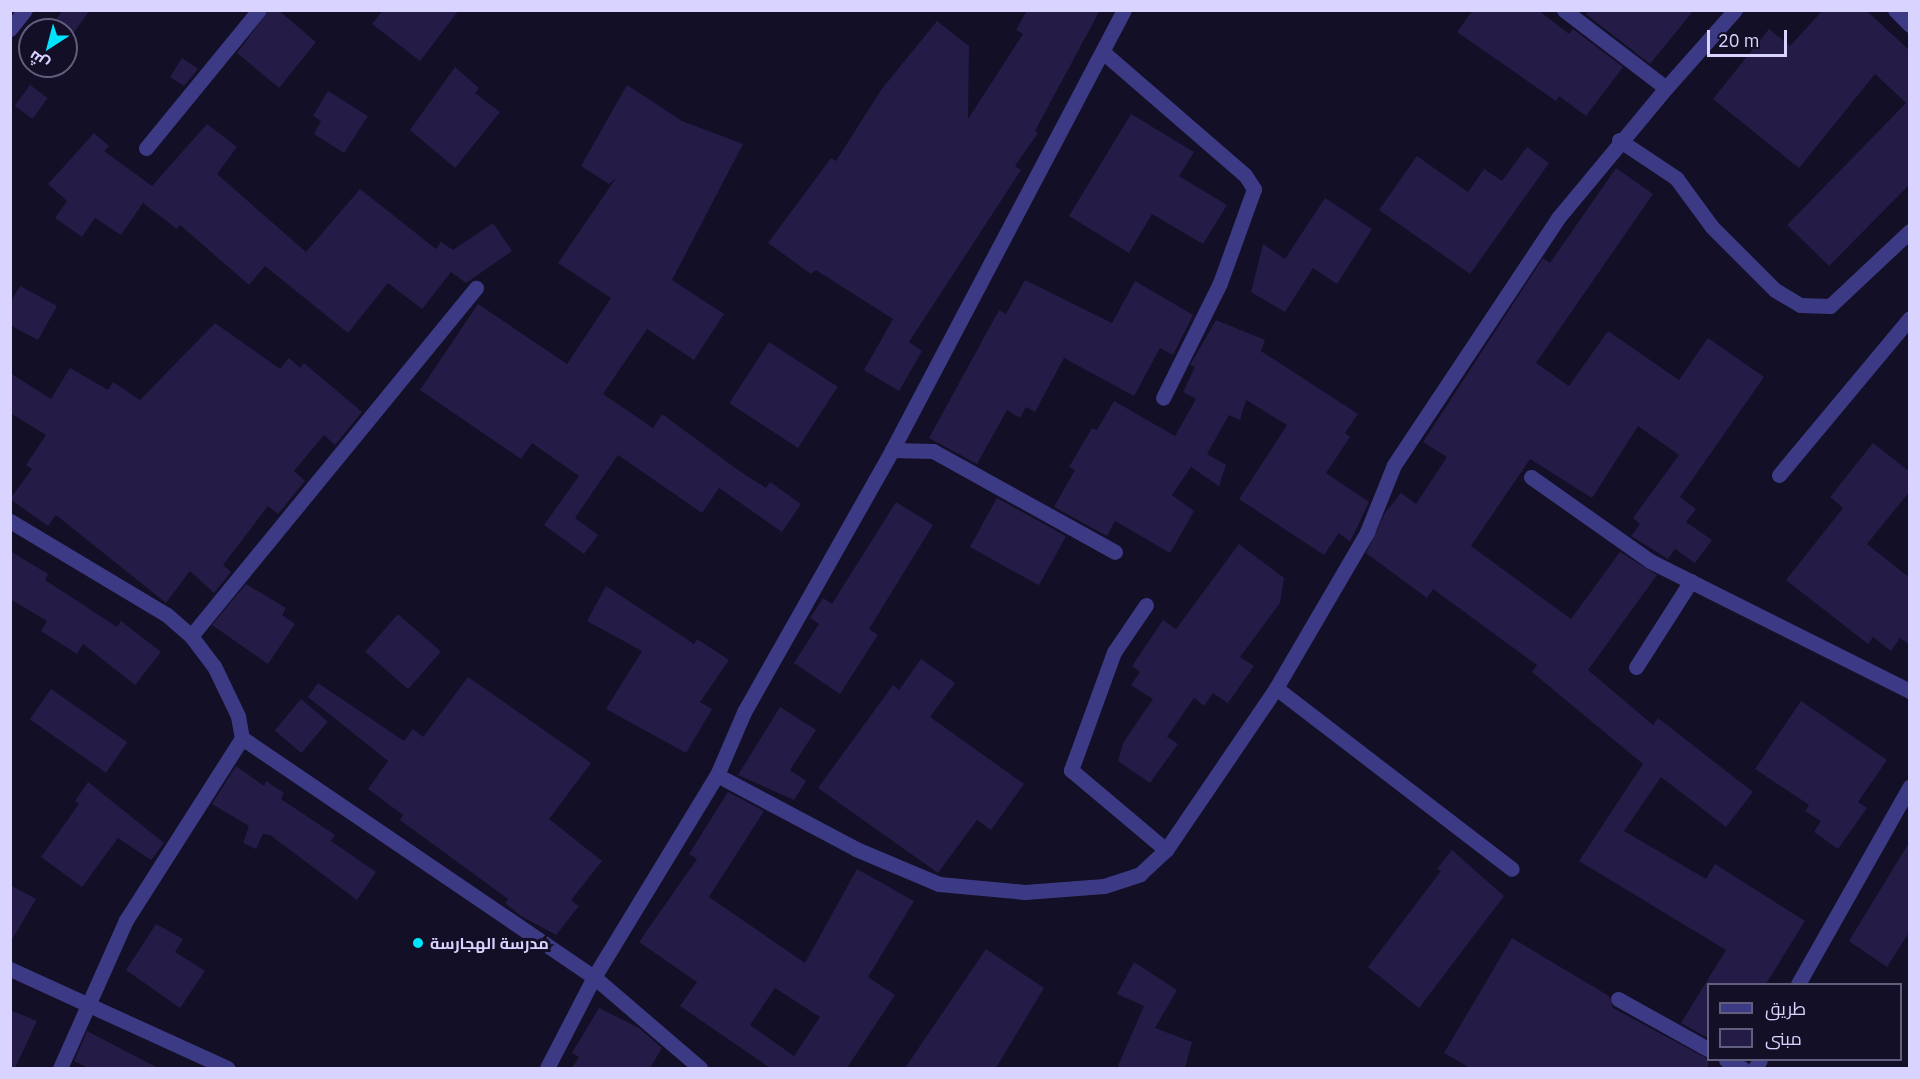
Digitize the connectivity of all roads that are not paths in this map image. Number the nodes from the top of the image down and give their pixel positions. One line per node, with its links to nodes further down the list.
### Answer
1 (25, 10): 8 (street)
2 (259, 10): 12 (street)
3 (1124, 10): 9 (street)
4 (1564, 10): 10 (street)
5 (1735, 10): 10 (street)
6 (1895, 10): 7 (street)
7 (1910, 25)
8 (10, 29)
9 (1104, 53): 16 (street); 17 (street)
10 (1666, 88): 11 (street)
11 (1619, 140): 13 (street); 26 (street)
12 (146, 148)
13 (1910, 231)
14 (476, 288): 24 (street)
15 (1910, 318): 18 (street)
16 (1163, 398)
17 (892, 450): 21 (street); 29 (street)
18 (1779, 475)
19 (1531, 477): 22 (street)
20 (10, 521): 24 (street)
21 (1114, 552)
22 (1691, 581): 25 (street); 27 (street)
23 (1146, 605): 31 (street)
24 (191, 636): 28 (street)
25 (1636, 667)
26 (1276, 688): 31 (street); 32 (street)
27 (1910, 691)
28 (242, 738): 34 (street); 37 (street)
29 (717, 775): 31 (street); 34 (street)
30 (1910, 786): 35 (street)
31 (1166, 850)
32 (1512, 869)
33 (10, 969): 37 (street)
34 (594, 977): 41 (street); 42 (street)
35 (1798, 983)
36 (1618, 999): 38 (street)
37 (86, 1005): 39 (street); 40 (street)
38 (1707, 1048)
39 (60, 1068)
40 (227, 1068)
41 (547, 1068)
42 (700, 1068)

